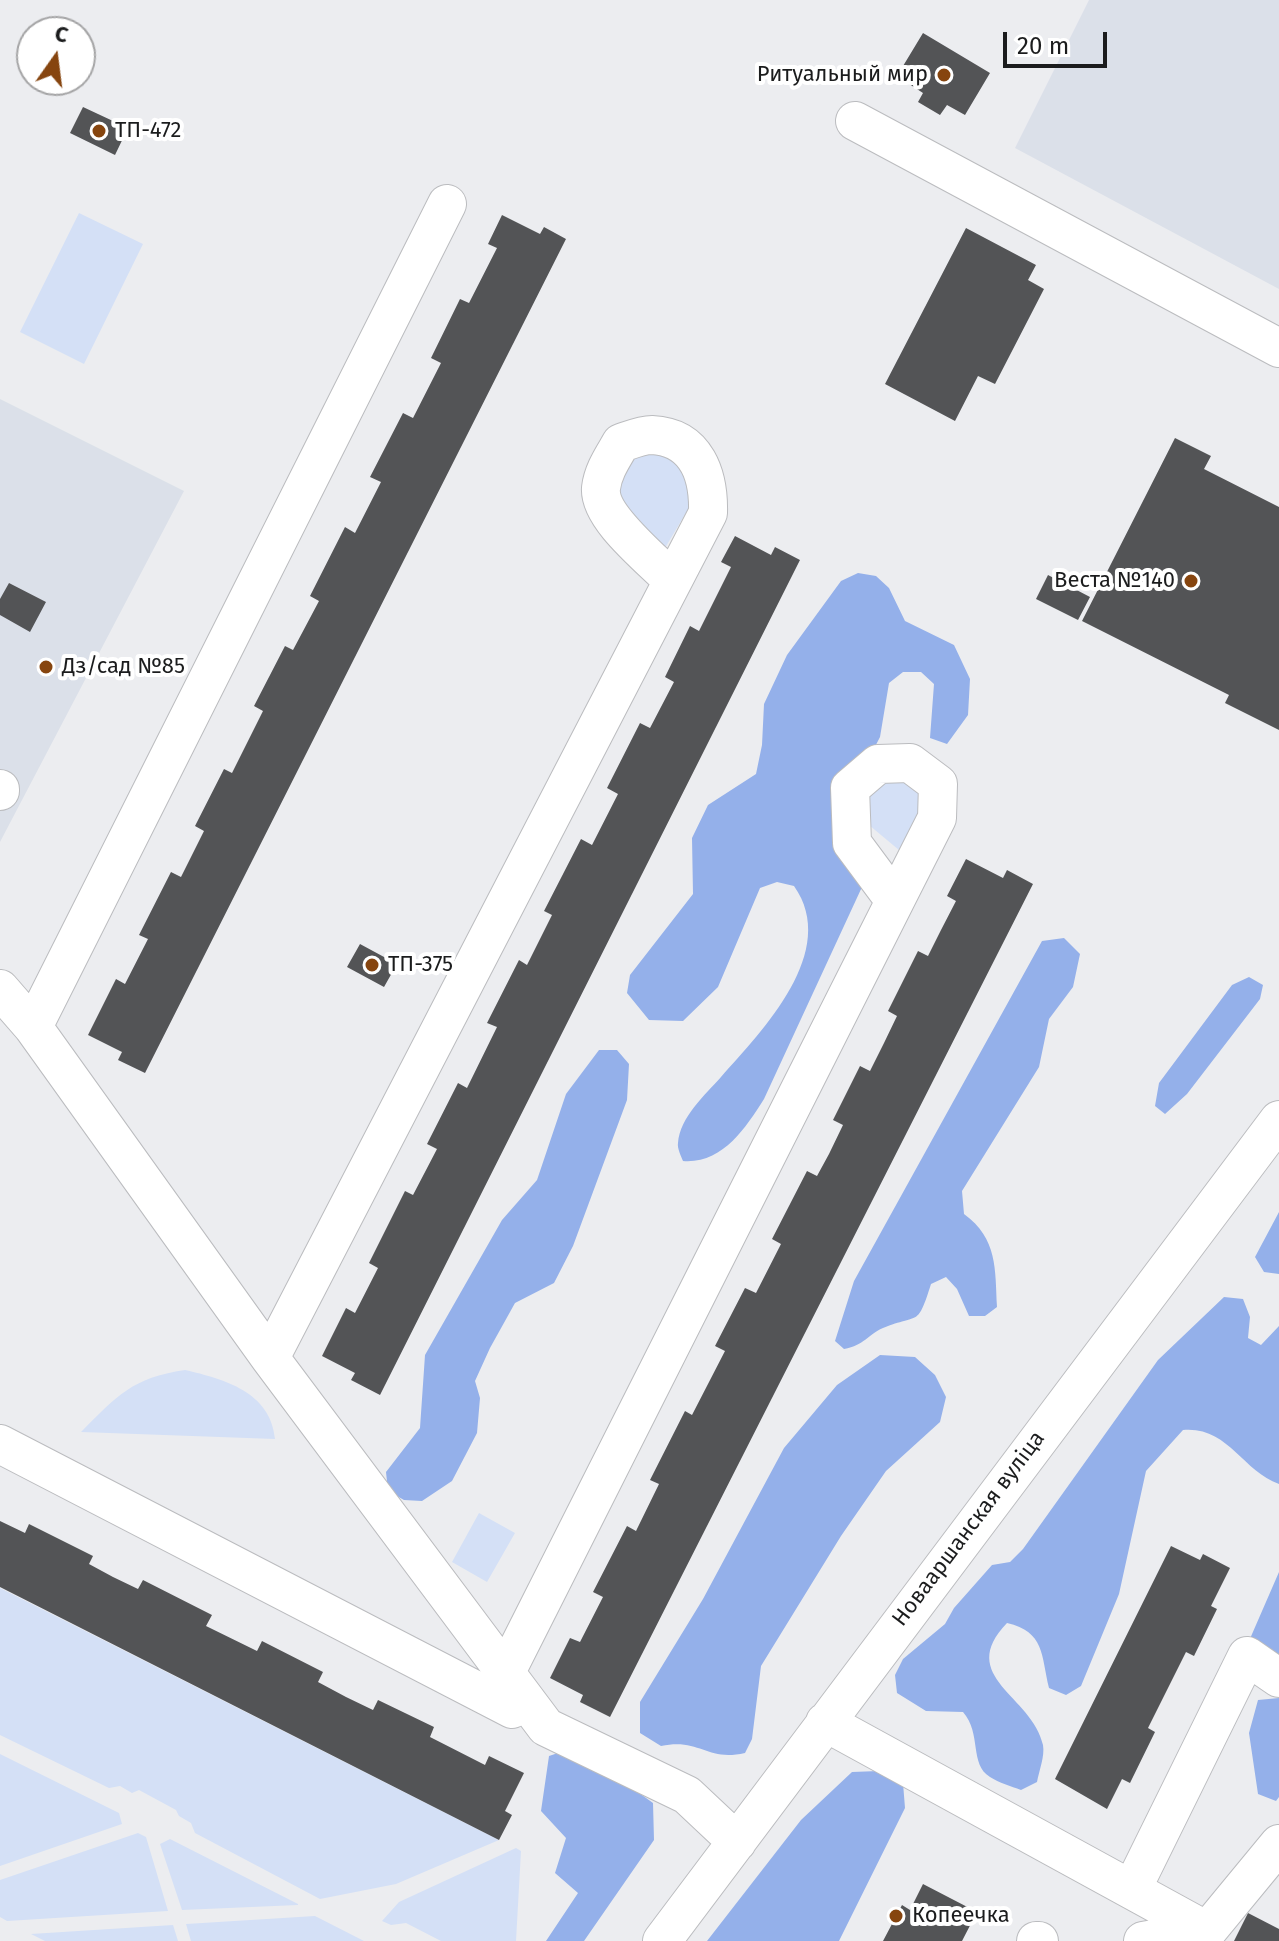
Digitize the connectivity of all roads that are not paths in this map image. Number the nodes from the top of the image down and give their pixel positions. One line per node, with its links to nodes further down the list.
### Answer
1 (855, 121): 3 (street)
2 (447, 204): 7 (street)
3 (1279, 348)
4 (672, 580): 9 (street)
5 (895, 901): 12 (street)
6 (0, 989): 7 (street)
7 (33, 1027): 9 (street)
8 (1279, 1120): 13 (street, Новааршанская вуліца)
9 (270, 1358): 12 (street)
10 (0, 1444): 12 (street)
11 (1279, 1678): 16 (street)
12 (498, 1685): 14 (street)
13 (825, 1722): 14 (street, Новааршанская вуліца); 16 (street)
14 (737, 1842): 18 (street, Новааршанская вуліца)
15 (1273, 1863): 17 (street)
16 (1132, 1889): 17 (street)
17 (1202, 1936): 19 (street)
18 (662, 1941)
19 (1143, 1941)

